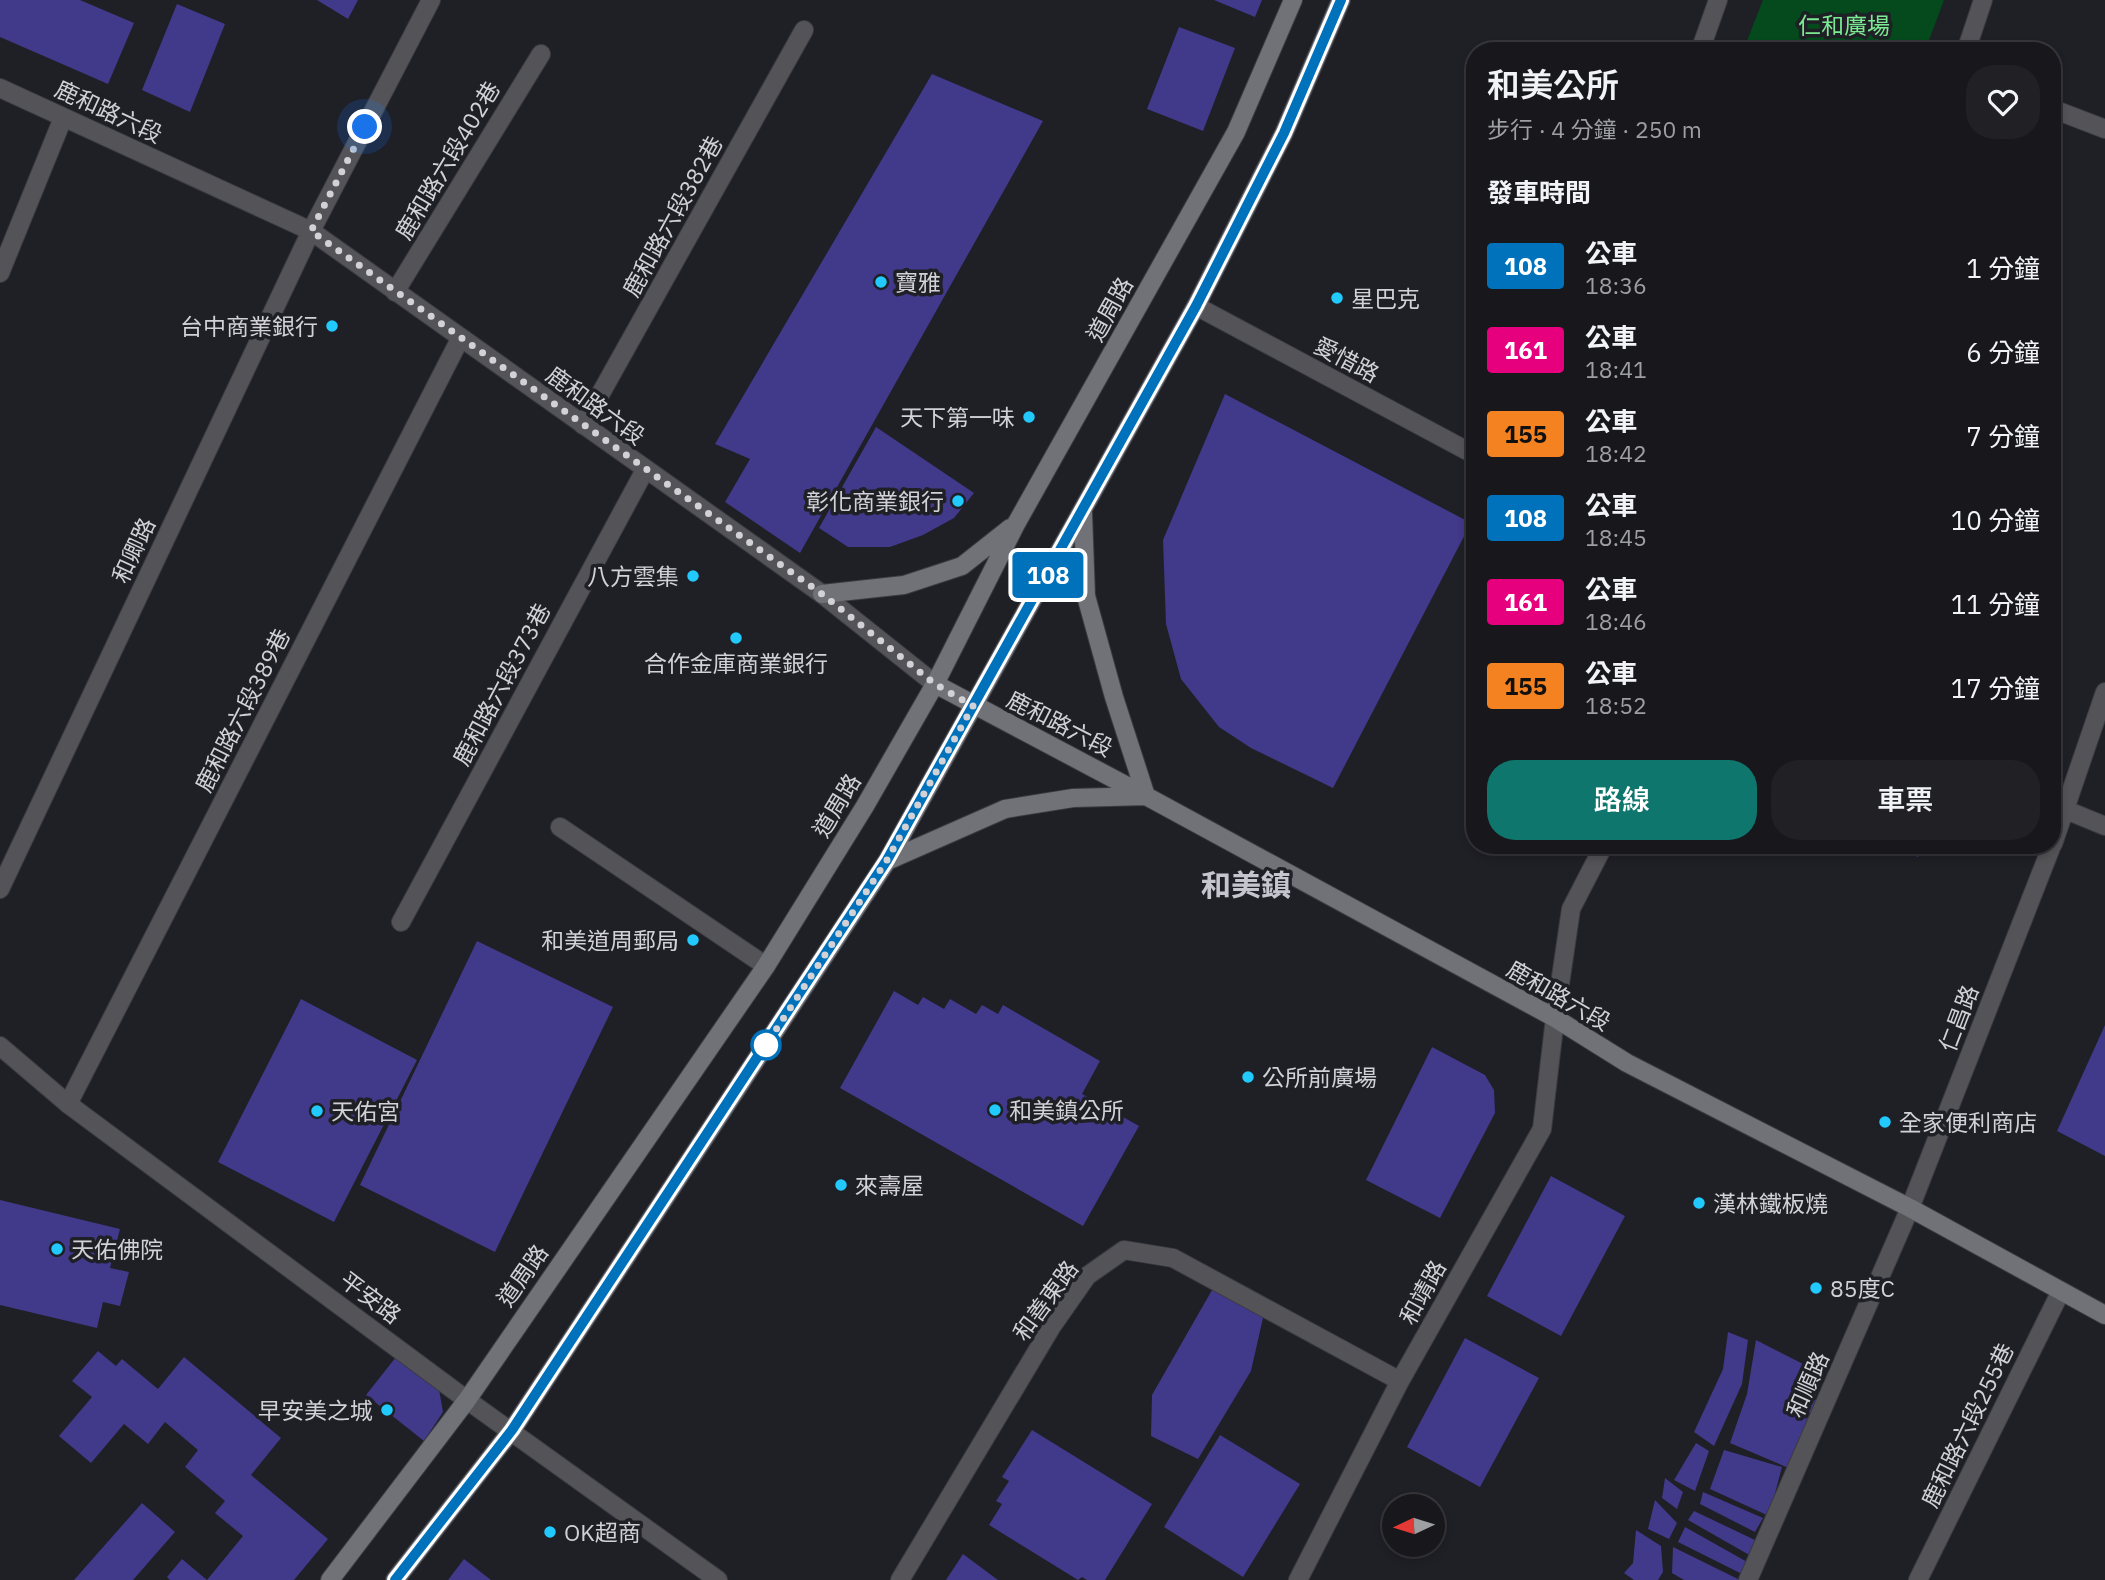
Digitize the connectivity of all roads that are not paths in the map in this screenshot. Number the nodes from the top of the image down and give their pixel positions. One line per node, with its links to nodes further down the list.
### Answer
1 (431, 0): 14 (street, 和卿路)
2 (1293, 0): 23 (main road, 道周路)
3 (1341, 0): 17 (main road)
4 (1718, 0): 7 (street)
5 (1983, 0): 8 (street)
6 (804, 30): 19 (street, 鹿和路六段382巷)
7 (1703, 42)
8 (1969, 42)
9 (541, 54): 16 (street, 鹿和路六段402巷)
10 (0, 88): 12 (street, 鹿和路六段)
11 (2061, 112): 13 (street)
12 (63, 118): 14 (street, 鹿和路六段); 15 (street)
13 (2105, 129)
14 (311, 231): 16 (street, 鹿和路六段); 36 (street, 和卿路)
15 (0, 273)
16 (395, 292): 18 (street, 鹿和路六段)
17 (1196, 306): 20 (street, 愛惜路); 22 (main road)
18 (460, 338): 19 (street, 鹿和路六段); 41 (street, 鹿和路六段389巷)
19 (583, 425): 21 (street, 鹿和路六段)
20 (1466, 450)
21 (645, 470): 24 (street, 鹿和路六段); 37 (street, 鹿和路六段373巷)
22 (1083, 513): 27 (main road); 28 (main road)
23 (1016, 524): 24 (main road); 25 (main road, 道周路)
24 (822, 594): 25 (street, 鹿和路六段)
25 (935, 684): 27 (main road, 鹿和路六段); 38 (main road, 道周路)
26 (2105, 692): 29 (street, 仁昌路)
27 (973, 706): 28 (main road, 鹿和路六段); 35 (main road)
28 (1146, 796): 35 (main road); 39 (main road, 鹿和路六段)
29 (2066, 810): 30 (street, 仁昌路); 31 (street)
30 (2061, 823)
31 (2105, 826)
32 (560, 827): 38 (street)
33 (1600, 854): 39 (street, 和靖路)
34 (2049, 854): 42 (street, 仁昌路)
35 (887, 860): 47 (main road)
36 (0, 889)
37 (401, 922)
38 (766, 965): 46 (main road, 道周路)
39 (1555, 1018): 42 (main road, 鹿和路六段); 45 (street, 和靖路)
40 (0, 1046): 41 (street, 平安路)
41 (68, 1104): 46 (street, 平安路)
42 (1910, 1208): 43 (main road, 鹿和路六段); 53 (street, 和順路)
43 (2061, 1291): 44 (main road, 鹿和路六段); 54 (street, 鹿和路六段255巷)
44 (2105, 1315)
45 (1399, 1381): 51 (street, 和善東路); 52 (street, 和靖路)
46 (467, 1399): 47 (street, 平安路); 48 (main road, 道周路)
47 (512, 1430): 49 (main road); 50 (street, 平安路)
48 (330, 1580)
49 (395, 1580)
50 (718, 1580)
51 (900, 1580)
52 (1298, 1580)
53 (1748, 1580)
54 (1918, 1580)

